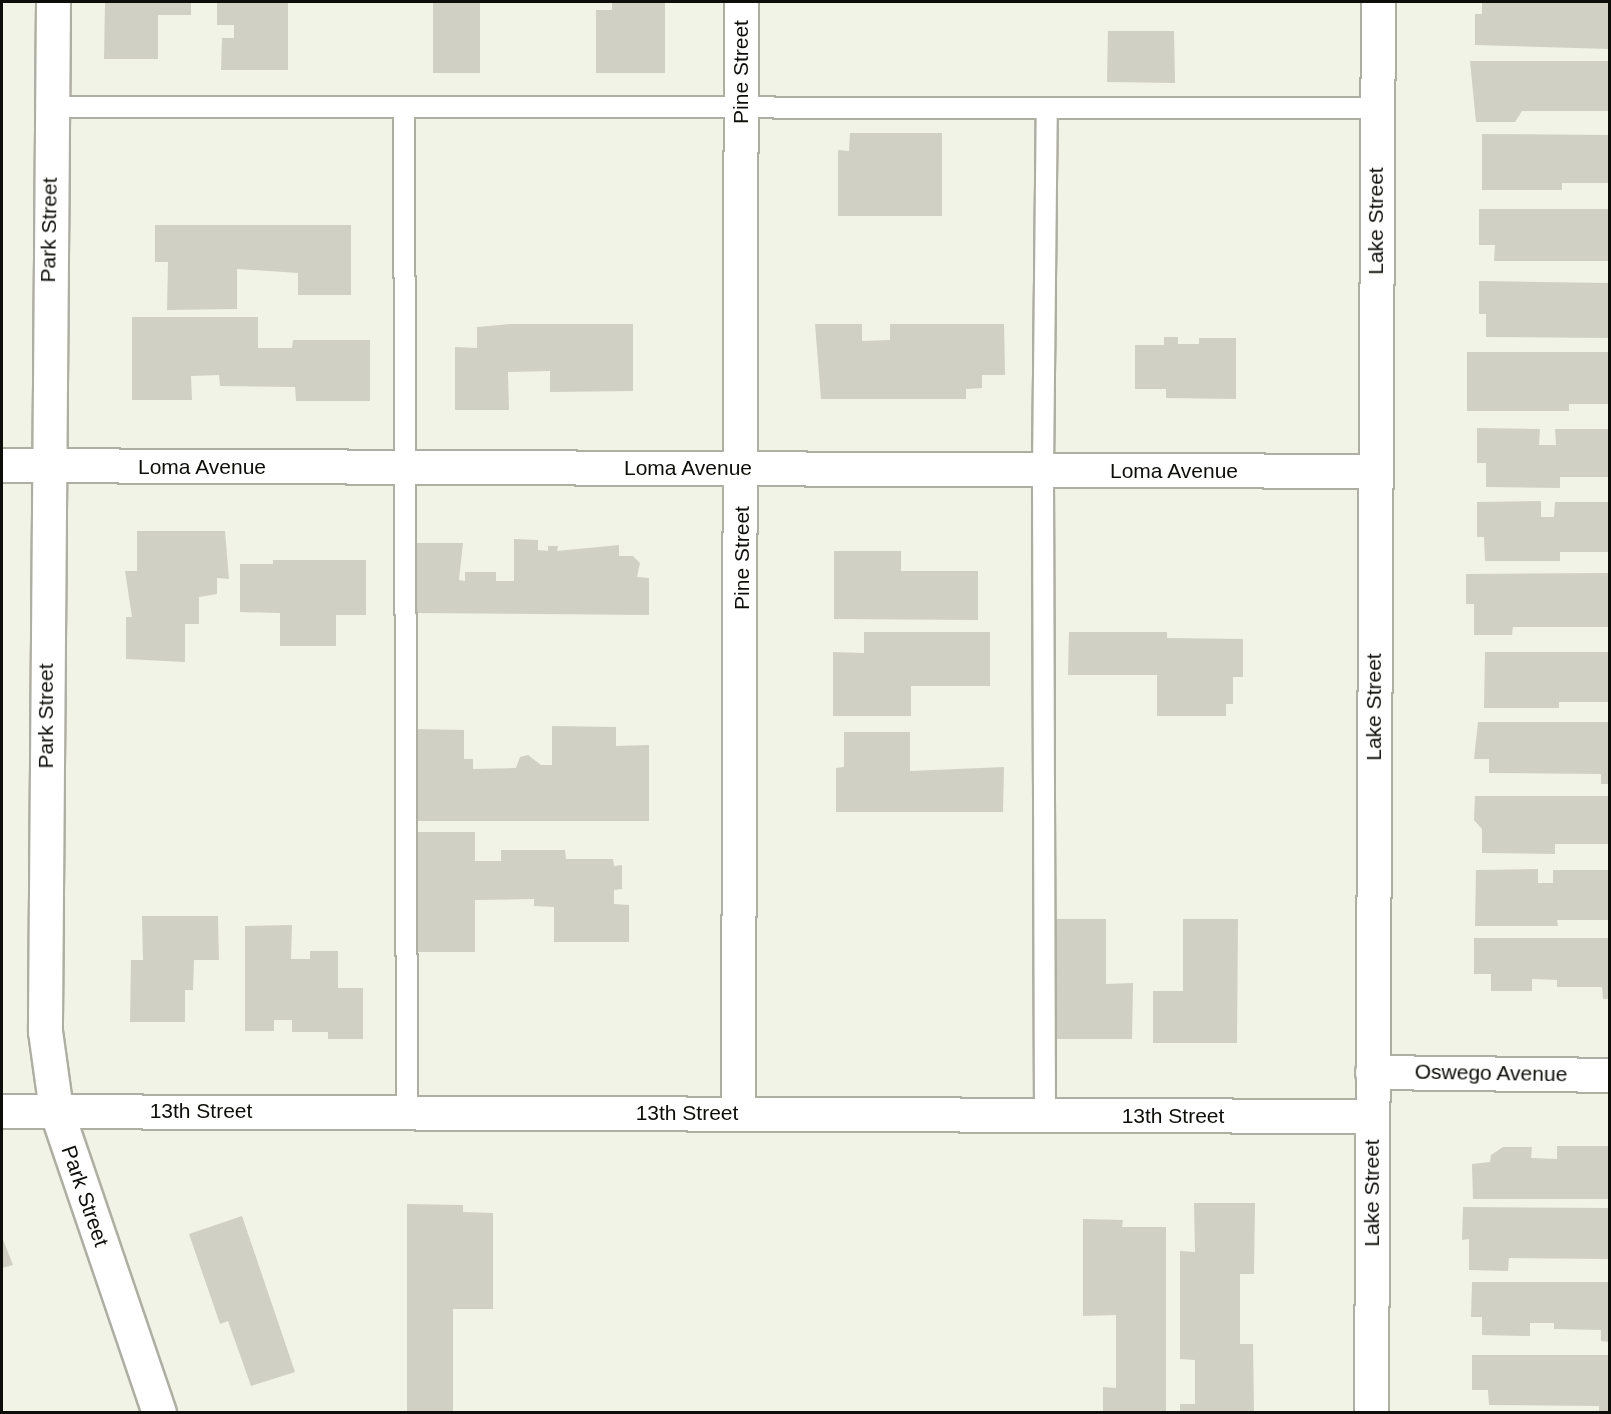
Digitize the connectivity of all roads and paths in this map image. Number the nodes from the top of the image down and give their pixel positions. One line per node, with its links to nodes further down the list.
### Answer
1 (52, 2): 4 (street, Park Street)
2 (741, 2): 6 (street, Pine Street)
3 (1378, 2): 8 (street, Lake Street)
4 (51, 107): 5 (lane); 10 (street, Park Street)
5 (404, 107): 6 (lane); 11 (lane)
6 (741, 108): 7 (lane); 12 (street, Pine Street)
7 (1047, 108): 8 (lane); 13 (lane)
8 (1377, 108): 14 (street, Lake Street)
9 (2, 465): 10 (street, Loma Avenue)
10 (46, 466): 11 (street, Loma Avenue); 17 (street, Park Street)
11 (404, 468): 12 (street, Loma Avenue); 19 (lane)
12 (743, 469): 13 (street, Loma Avenue); 20 (street, Pine Street)
13 (1043, 470): 14 (street, Loma Avenue); 21 (lane)
14 (1375, 471): 15 (street, Lake Street)
15 (1372, 1071): 16 (street, Oswego Avenue); 22 (street, Lake Street)
16 (1610, 1075)
17 (56, 1110): 18 (street, 13th Street); 19 (street, 13th Street); 23 (street, Park Street)
18 (2, 1111)
19 (407, 1112): 20 (street, 13th Street)
20 (738, 1114): 21 (street, 13th Street)
21 (1045, 1115): 22 (street, 13th Street)
22 (1372, 1116): 24 (street, Lake Street)
23 (159, 1413)
24 (1371, 1413)

